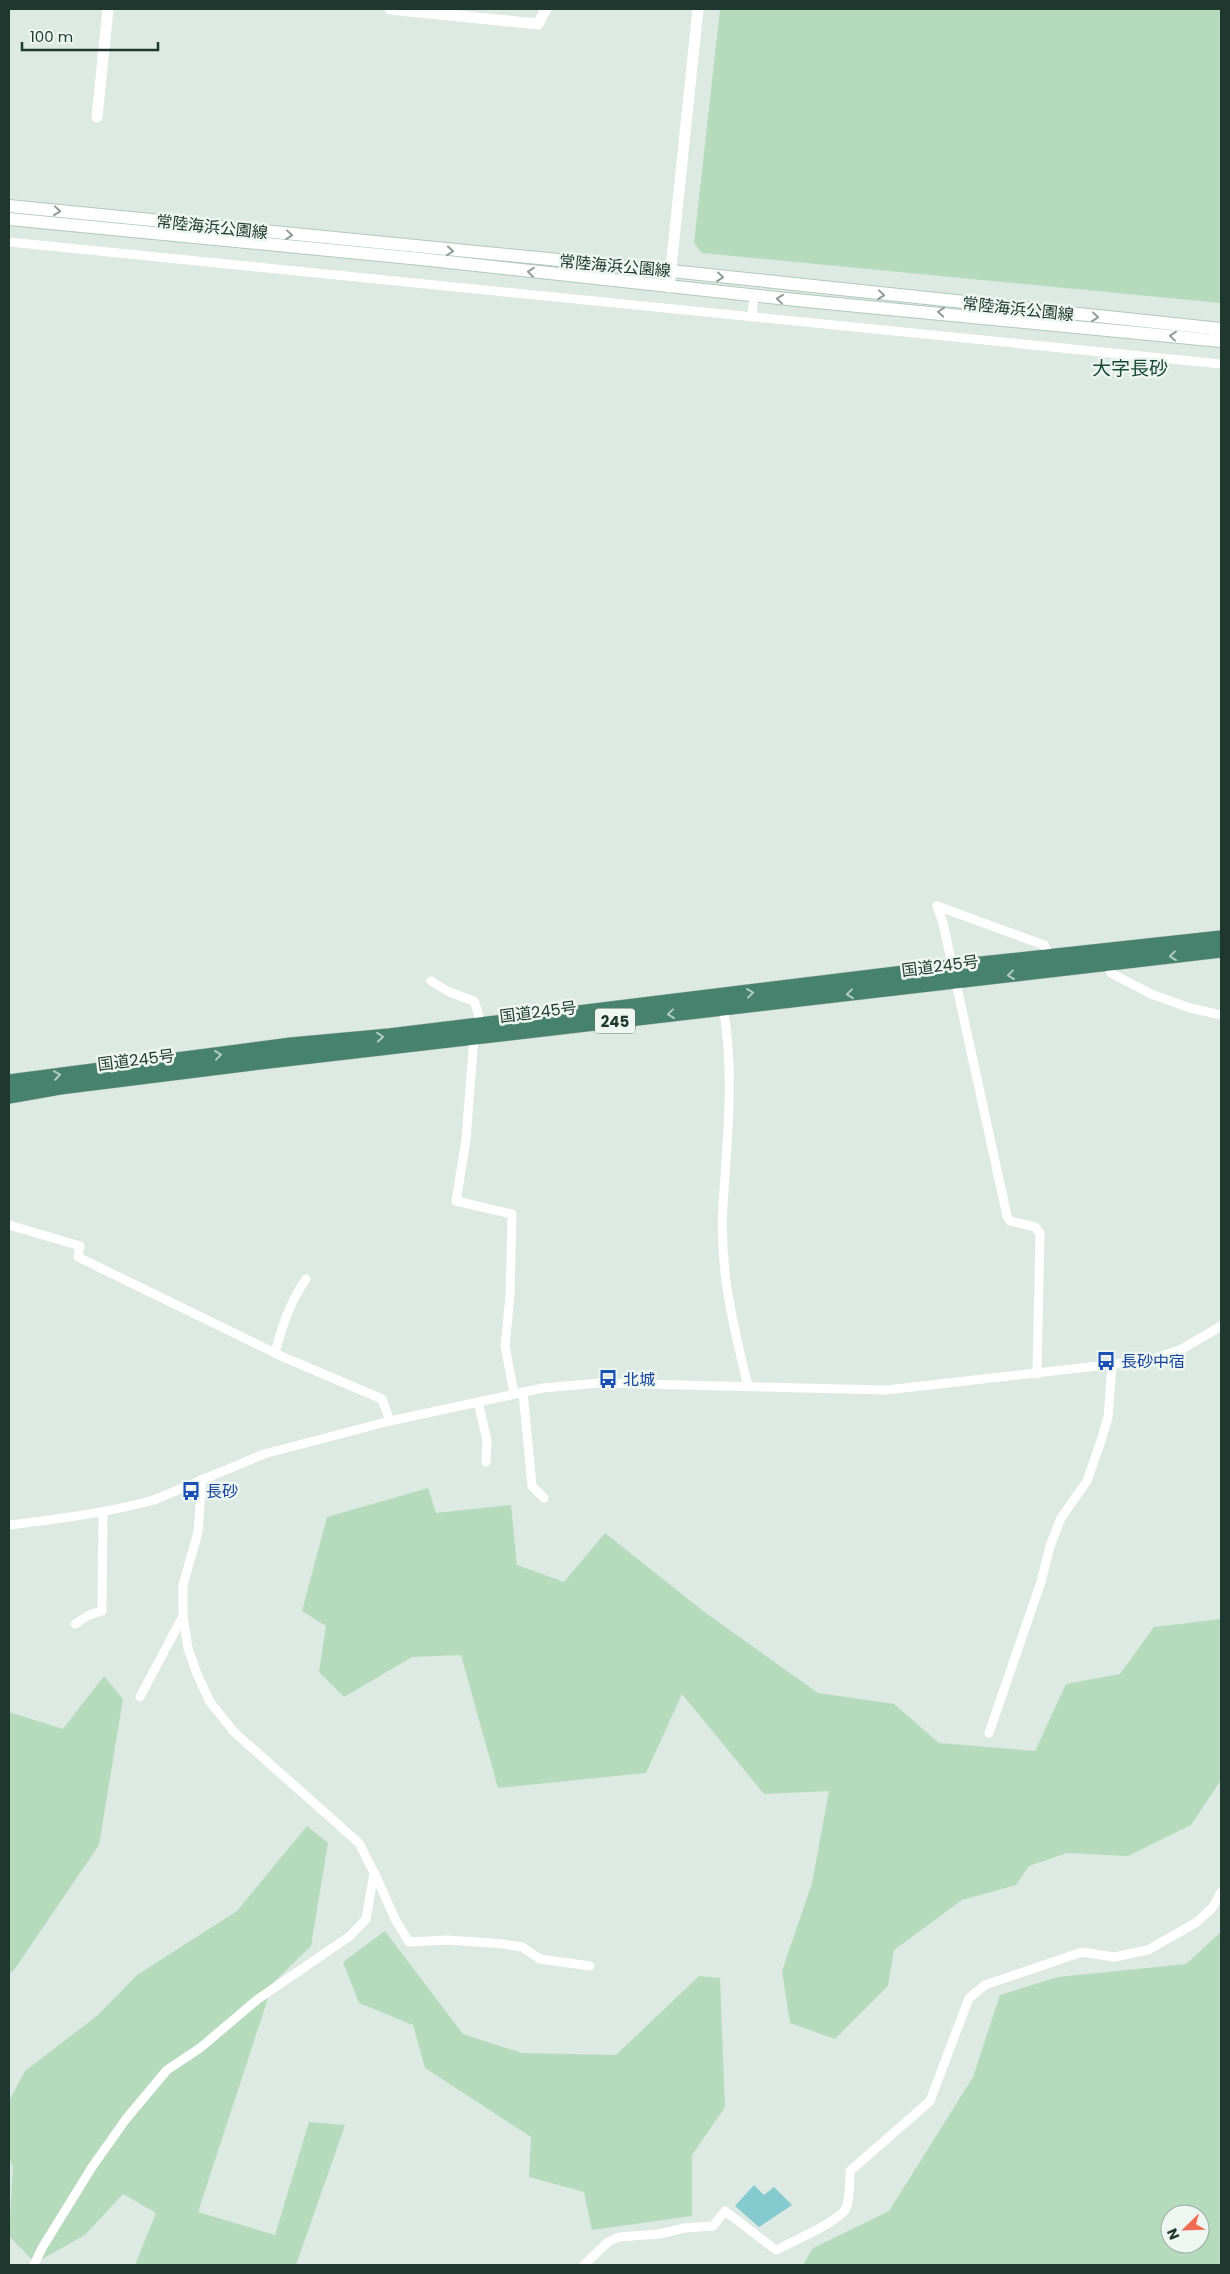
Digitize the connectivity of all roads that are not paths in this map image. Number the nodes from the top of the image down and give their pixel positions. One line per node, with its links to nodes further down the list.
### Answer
1 (108, 9): 5 (street)
2 (390, 9): 3 (street)
3 (546, 9)
4 (698, 9): 9 (street)
5 (97, 117)
6 (9, 206): 9 (main road, 常陸海浜公園線, one-way to 9)
7 (9, 219): 10 (main road, 常陸海浜公園線, one-way to 7)
8 (9, 242): 12 (street)
9 (671, 271): 10 (street); 13 (main road, 常陸海浜公園線, one-way to 13)
10 (669, 287): 11 (main road, 常陸海浜公園線)
11 (754, 296): 12 (street); 14 (main road, 常陸海浜公園線, one-way to 11)
12 (752, 317): 15 (street)
13 (1221, 329)
14 (1221, 340)
15 (1221, 364)
16 (1221, 938): 18 (highway, 国道245号 / 245)
17 (1221, 950): 19 (highway, 国道245号 / 245, one-way to 19)
18 (1050, 956): 20 (highway, 国道245号 / 245); 20 (street)
19 (1108, 964): 20 (highway, 国道245号 / 245, one-way to 20); 23 (street)
20 (955, 974): 22 (highway, 国道245号 / 245, one-way to 22); 24 (highway, 国道245号 / 245, one-way to 20); 32 (street)
21 (431, 981): 24 (street)
22 (723, 1007): 24 (highway, 国道245号 / 245, one-way to 24); 33 (street)
23 (1221, 1015)
24 (477, 1031): 25 (highway, 国道245号 / 245, one-way to 24); 26 (highway, 国道245号 / 245); 34 (street)
25 (9, 1082)
26 (9, 1096)
27 (9, 1225): 30 (street)
28 (306, 1279): 30 (street)
29 (1221, 1326): 31 (street)
30 (275, 1353): 36 (street)
31 (1112, 1366): 32 (street); 45 (street)
32 (1037, 1374): 33 (street)
33 (748, 1386): 34 (street)
34 (518, 1393): 35 (street); 39 (street)
35 (478, 1402): 36 (street); 37 (street)
36 (390, 1421): 38 (street)
37 (486, 1462)
38 (202, 1480): 40 (street); 42 (street)
39 (544, 1498)
40 (103, 1512): 41 (street); 43 (street)
41 (9, 1525)
42 (183, 1616): 44 (street); 46 (street)
43 (75, 1624)
44 (140, 1697)
45 (989, 1733)
46 (374, 1873): 48 (street); 49 (street)
47 (1221, 1892): 50 (street)
48 (590, 1966)
49 (34, 2265)
50 (584, 2265)

